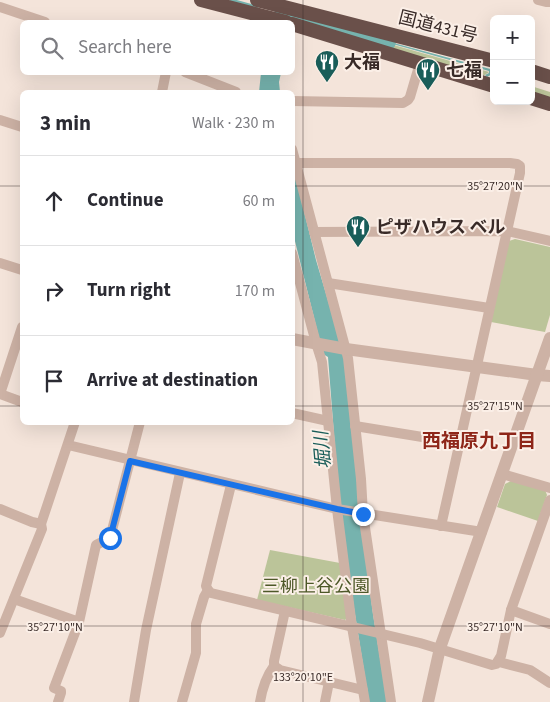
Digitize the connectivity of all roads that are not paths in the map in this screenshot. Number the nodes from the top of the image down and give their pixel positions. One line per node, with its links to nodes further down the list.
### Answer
1 (200, 0): 5 (highway, 国道431号)
2 (538, 0): 3 (street)
3 (550, 2)
4 (0, 7): 6 (street)
5 (263, 7): 7 (highway, 国道431号); 9 (highway, 国道431号)
6 (39, 20)
7 (286, 20)
8 (295, 25): 10 (highway, 国道431号)
9 (490, 60)
10 (420, 62): 15 (highway, 国道431号); 19 (street)
11 (535, 72): 14 (highway)
12 (165, 75): 16 (street)
13 (193, 75): 17 (street)
14 (550, 77)
15 (490, 85)
16 (162, 90)
17 (231, 90)
18 (535, 99): 20 (highway)
19 (295, 101)
20 (550, 104)
21 (0, 120): 22 (street)
22 (20, 126)
23 (295, 163): 25 (street)
24 (295, 166): 26 (street)
25 (507, 231): 26 (street); 27 (street); 32 (street)
26 (314, 232): 31 (street)
27 (550, 241)
28 (295, 262): 36 (street)
29 (0, 263): 30 (street)
30 (20, 269)
31 (328, 283): 32 (street); 37 (street)
32 (489, 308): 38 (street)
33 (20, 333): 40 (street)
34 (550, 338): 39 (street)
35 (295, 340): 36 (street)
36 (316, 343): 37 (street); 43 (street)
37 (346, 349): 38 (street); 46 (street)
38 (476, 366): 39 (street); 47 (street)
39 (544, 376): 51 (street)
40 (0, 394): 41 (street)
41 (20, 401)
42 (295, 414): 43 (street)
43 (328, 421): 56 (street)
44 (74, 425): 48 (street)
45 (139, 425): 49 (street)
46 (355, 426): 47 (street); 57 (street)
47 (459, 443): 59 (street)
48 (68, 445): 49 (street); 58 (street)
49 (130, 461): 50 (street); 66 (street)
50 (180, 473): 52 (street); 78 (street)
51 (502, 474): 53 (street); 60 (street)
52 (231, 485): 56 (street); 61 (street)
53 (550, 488)
54 (550, 500): 63 (street)
55 (0, 509): 58 (street)
56 (337, 509): 57 (street); 68 (street)
57 (363, 514): 59 (street); 70 (street)
58 (41, 524): 62 (street)
59 (441, 526): 60 (street)
60 (482, 532): 71 (street)
61 (208, 590): 65 (street); 79 (street)
62 (14, 598): 64 (street); 66 (street)
63 (511, 610): 67 (street); 72 (street)
64 (4, 611): 69 (street)
65 (285, 611): 68 (street); 73 (street)
66 (79, 622): 77 (street)
67 (550, 624)
68 (354, 627): 70 (street); 76 (street)
69 (0, 633)
70 (377, 633): 71 (street); 83 (street)
71 (440, 648): 72 (street); 84 (street)
72 (498, 662): 75 (street)
73 (274, 666): 74 (street); 80 (street)
74 (329, 682): 76 (street); 81 (street)
75 (550, 683)
76 (363, 690): 82 (street)
77 (58, 702)
78 (134, 702)
79 (182, 702)
80 (260, 702)
81 (325, 702)
82 (365, 702)
83 (391, 702)
84 (428, 702)

